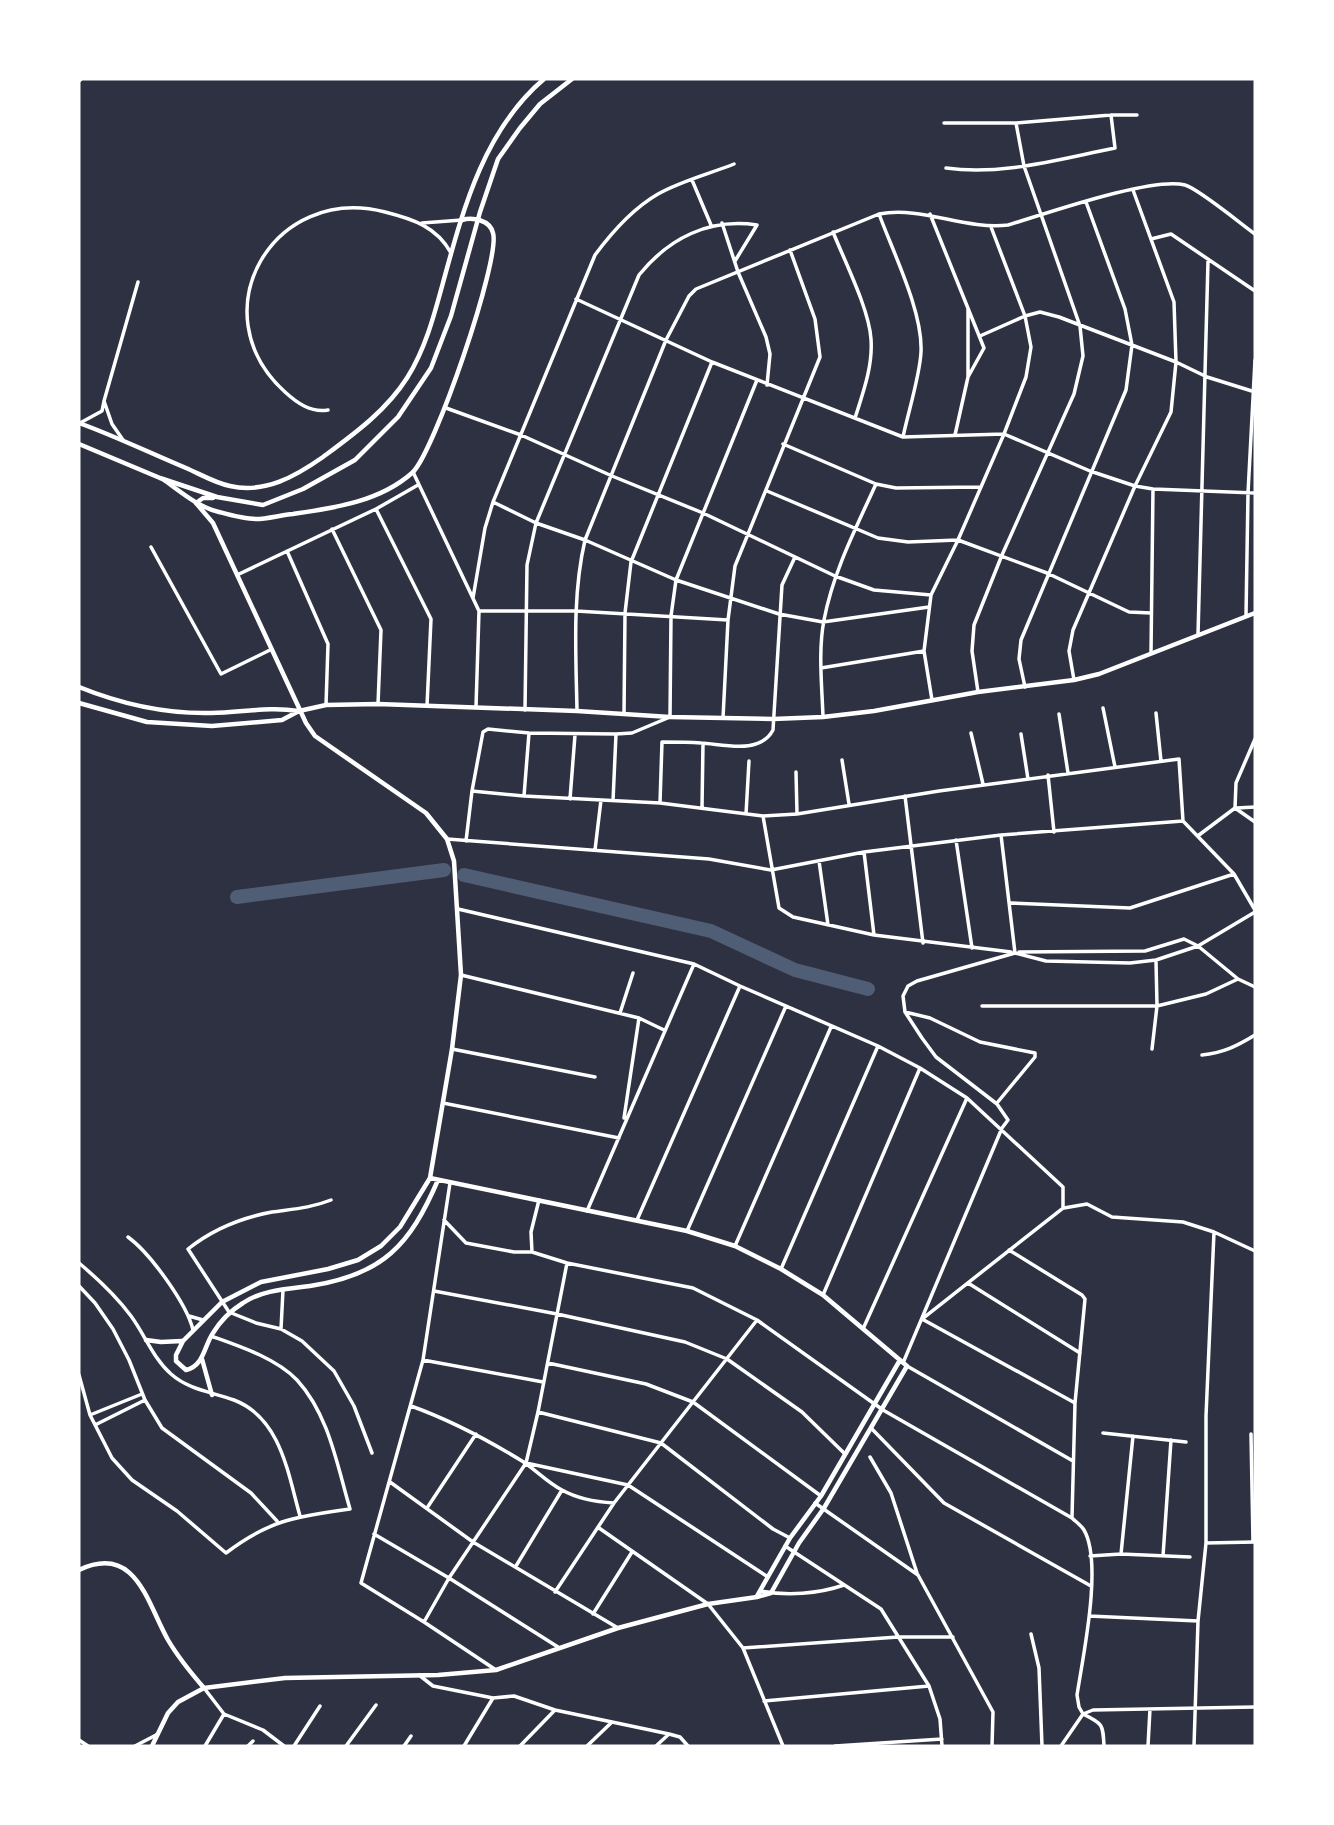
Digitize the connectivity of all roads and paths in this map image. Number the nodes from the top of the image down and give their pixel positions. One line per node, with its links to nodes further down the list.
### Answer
1 (544, 79): 13 (street)
2 (572, 79): 14 (street)
3 (1137, 115): 4 (street)
4 (1112, 116): 6 (street); 8 (street)
5 (944, 123): 6 (street)
6 (1016, 123): 8 (street)
7 (734, 164): 10 (street)
8 (1024, 166): 9 (street); 17 (street)
9 (946, 168)
10 (692, 180): 22 (street); 34 (street)
11 (1133, 190): 12 (street); 25 (street); 26 (street)
12 (1086, 202): 17 (street); 41 (street)
13 (465, 210): 14 (street); 18 (street)
14 (480, 212): 19 (street)
15 (879, 214): 16 (street); 24 (street); 59 (street)
16 (930, 214): 23 (street); 35 (street)
17 (1040, 216): 23 (street); 38 (street)
18 (462, 220): 19 (street); 20 (street); 28 (street)
19 (477, 220): 52 (street); 79 (street)
20 (421, 223): 28 (street); 53 (street)
21 (722, 223): 22 (street); 29 (street); 29 (street)
22 (711, 225): 37 (street)
23 (991, 227): 36 (street)
24 (833, 232): 27 (street); 54 (street)
25 (1255, 234)
26 (1151, 239): 30 (street); 44 (street)
27 (790, 250): 31 (street); 50 (street)
28 (451, 253): 60 (street)
29 (735, 261): 31 (street)
30 (1208, 261): 33 (street); 46 (street)
31 (738, 272): 40 (street); 48 (street)
32 (138, 282): 51 (street)
33 (1255, 291)
34 (576, 299): 37 (street); 57 (street)
35 (967, 303): 39 (street); 45 (street)
36 (1025, 316): 38 (street); 39 (street); 56 (street)
37 (621, 319): 40 (street); 64 (street)
38 (1080, 326): 41 (street); 63 (street)
39 (980, 335): 45 (street)
40 (666, 340): 43 (street); 67 (street)
41 (1132, 345): 44 (street); 65 (street)
42 (1255, 360): 49 (street)
43 (712, 362): 47 (street); 78 (street)
44 (1175, 362): 46 (street); 71 (street)
45 (968, 377): 58 (street)
46 (1207, 377): 49 (street); 75 (street)
47 (757, 380): 48 (street); 83 (street)
48 (767, 385): 50 (street)
49 (1255, 392): 76 (street)
50 (804, 398): 54 (street); 62 (street)
51 (104, 401): 55 (street); 60 (street)
52 (446, 408): 57 (street); 66 (street)
53 (328, 410)
54 (855, 418): 59 (street)
55 (79, 423): 60 (street)
56 (1004, 434): 58 (street); 63 (street); 72 (street)
57 (521, 435): 64 (street); 80 (street)
58 (955, 435): 59 (street)
59 (903, 436)
60 (124, 442)
61 (79, 444): 68 (street)
62 (783, 444): 69 (street); 74 (street)
63 (1048, 452): 65 (street); 92 (street)
64 (565, 454): 67 (street); 84 (street)
65 (1090, 471): 71 (street); 95 (street)
66 (413, 472): 70 (street); 81 (street)
67 (612, 476): 78 (street); 88 (street)
68 (160, 478): 79 (street); 81 (street)
69 (876, 484): 72 (street); 86 (street)
70 (418, 485): 82 (street); 101 (street)
71 (1135, 486): 73 (street); 99 (street)
72 (982, 487): 89 (street)
73 (1153, 489): 75 (street); 107 (street)
74 (766, 491): 86 (street); 87 (street)
75 (1203, 492): 76 (street); 115 (street)
76 (1248, 493): 77 (street); 112 (street)
77 (1255, 493)
78 (657, 494): 83 (street); 94 (street)
79 (217, 498): 81 (street)
80 (493, 502): 84 (street); 101 (street)
81 (196, 503): 96 (street)
82 (376, 509): 85 (street); 128 (street)
83 (703, 513): 87 (street); 98 (street)
84 (536, 523): 88 (street); 106 (street)
85 (332, 529): 91 (street); 126 (street)
86 (856, 530): 89 (street); 97 (street)
87 (748, 535): 93 (street); 102 (street)
88 (585, 540): 94 (street); 105 (street)
89 (958, 540): 92 (street); 100 (street)
90 (151, 547): 116 (street)
91 (287, 551): 96 (street); 127 (street)
92 (1002, 555): 95 (street); 123 (street)
93 (795, 557): 97 (street); 110 (street)
94 (631, 562): 98 (street); 109 (street)
95 (1047, 573): 99 (street); 122 (street)
96 (237, 575): 116 (street)
97 (835, 576): 100 (street); 114 (street)
98 (677, 580): 102 (street); 111 (street)
99 (1090, 592): 107 (street); 120 (street)
100 (931, 595): 103 (street)
101 (473, 598): 104 (street)
102 (730, 598): 110 (street); 113 (street)
103 (929, 607): 114 (street); 117 (street)
104 (479, 611): 106 (street); 129 (street)
105 (576, 611): 106 (street); 109 (street); 133 (street)
106 (528, 612): 131 (street)
107 (1152, 612): 118 (street)
108 (1255, 613): 112 (street)
109 (625, 614): 111 (street); 135 (street)
110 (779, 614): 114 (street); 140 (street)
111 (671, 615): 113 (street); 137 (street)
112 (1246, 616): 115 (street)
113 (728, 620): 139 (street)
114 (823, 622): 119 (street)
115 (1198, 635): 118 (street)
116 (270, 650): 132 (street)
117 (924, 651): 119 (street); 124 (street)
118 (1151, 653): 120 (street)
119 (821, 668): 138 (street)
120 (1074, 680): 122 (street)
121 (79, 687): 132 (street)
122 (1025, 687): 123 (street)
123 (978, 692): 124 (street)
124 (932, 700): 138 (street)
125 (79, 703): 132 (street)
126 (378, 704): 127 (street); 128 (street)
127 (326, 705): 132 (street)
128 (426, 706): 129 (street)
129 (476, 708): 131 (street)
130 (1103, 708): 152 (street)
131 (525, 710): 133 (street)
132 (299, 711): 177 (street)
133 (577, 711): 135 (street)
134 (1156, 713): 151 (street)
135 (624, 714): 137 (street)
136 (1059, 714): 154 (street)
137 (670, 717): 139 (street); 143 (street)
138 (823, 717): 140 (street)
139 (723, 718): 140 (street)
140 (773, 719): 147 (street)
141 (529, 733): 145 (street); 158 (street); 159 (street)
142 (971, 733): 157 (street)
143 (617, 734): 145 (street); 163 (street)
144 (1021, 734): 156 (street)
145 (575, 735): 161 (street)
146 (1255, 739): 148 (street)
147 (704, 743): 164 (street); 167 (street)
148 (1253, 751): 168 (street)
149 (842, 760): 165 (street)
150 (749, 761): 169 (street)
151 (1161, 761): 152 (street); 172 (street)
152 (1115, 767): 154 (street)
153 (796, 772): 170 (street)
154 (1068, 773): 155 (street)
155 (1048, 775): 156 (street); 174 (street)
156 (1028, 779): 157 (street)
157 (983, 784): 160 (street)
158 (472, 791): 159 (street); 179 (street)
159 (524, 796): 161 (street)
160 (905, 796): 165 (street); 180 (street)
161 (570, 799): 162 (street)
162 (601, 800): 163 (street); 181 (street)
163 (613, 801): 164 (street)
164 (660, 803): 167 (street)
165 (849, 804): 170 (street)
166 (1255, 807): 168 (street)
167 (702, 808): 169 (street)
168 (1235, 808): 173 (street); 176 (street)
169 (746, 814): 171 (street)
170 (797, 814): 171 (street)
171 (763, 816): 184 (street)
172 (1183, 821): 174 (street); 176 (street)
173 (1255, 822)
174 (1054, 832): 175 (street)
175 (1001, 835): 178 (street); 186 (street)
176 (1199, 835): 185 (street)
177 (447, 839): 179 (street); 187 (street)
178 (956, 840): 180 (street); 193 (street)
179 (466, 841): 181 (street)
180 (912, 846): 182 (street); 191 (street)
181 (595, 850): 184 (street)
182 (864, 852): 183 (street); 190 (street)
183 (819, 861): 184 (street); 189 (street)
184 (771, 870): 189 (street)
185 (1234, 874): 186 (street); 188 (street)
186 (1011, 903): 195 (street)
187 (458, 909): 198 (street); 200 (street)
188 (1255, 911): 192 (street)
189 (828, 925): 190 (street)
190 (874, 935): 191 (street)
191 (923, 943): 193 (street)
192 (1198, 946): 194 (street); 196 (street); 201 (street)
193 (972, 948): 195 (street)
194 (1145, 951): 195 (street); 197 (street)
195 (1015, 953): 197 (street); 207 (street)
196 (1156, 960): 197 (street); 206 (street)
197 (1143, 962)
198 (694, 964): 202 (street); 211 (street)
199 (633, 973): 208 (street)
200 (461, 975): 208 (street); 214 (street)
201 (1238, 979): 203 (street); 206 (street)
202 (740, 986): 204 (street); 233 (street)
203 (1255, 987)
204 (786, 1006): 210 (street); 234 (street)
205 (982, 1006): 206 (street)
206 (1157, 1006): 215 (street)
207 (905, 1012): 221 (street); 221 (street)
208 (620, 1013): 209 (street)
209 (639, 1018): 211 (street); 222 (street)
210 (831, 1027): 213 (street); 237 (street)
211 (664, 1030): 222 (street)
212 (1255, 1035): 216 (street)
213 (878, 1046): 217 (street); 243 (street)
214 (452, 1049): 218 (street); 220 (street)
215 (1152, 1049)
216 (1202, 1055)
217 (920, 1068): 219 (street); 248 (street)
218 (596, 1077)
219 (967, 1098): 223 (street); 257 (street)
220 (443, 1103): 224 (street); 225 (street)
221 (997, 1104): 223 (street)
222 (624, 1124): 224 (street)
223 (1002, 1128): 230 (street); 253 (street)
224 (619, 1139): 231 (street)
225 (430, 1178): 226 (street); 249 (street)
226 (438, 1180): 227 (street); 246 (street)
227 (450, 1182): 229 (street); 232 (street)
228 (331, 1200): 249 (street)
229 (539, 1200): 231 (street); 240 (street)
230 (1063, 1208): 235 (street); 238 (street)
231 (587, 1211): 233 (street)
232 (444, 1220): 240 (street); 247 (street)
233 (637, 1220): 234 (street)
234 (687, 1231): 237 (street)
235 (1214, 1232): 239 (street); 310 (street)
236 (128, 1237): 252 (street)
237 (735, 1246): 243 (street)
238 (1009, 1250): 244 (street); 262 (street)
239 (1255, 1251)
240 (532, 1252): 242 (street)
241 (79, 1263): 260 (street)
242 (567, 1263): 251 (street); 255 (street)
243 (781, 1269): 248 (street)
244 (968, 1283): 253 (street); 262 (street)
245 (79, 1286): 270 (street)
246 (283, 1290): 250 (street); 256 (street)
247 (434, 1292): 251 (street); 265 (street)
248 (823, 1295): 257 (street)
249 (222, 1302): 250 (street); 254 (street)
250 (229, 1311): 256 (street); 259 (street)
251 (557, 1314): 264 (street); 266 (street)
252 (190, 1316): 254 (street); 258 (street)
253 (922, 1319): 267 (street); 274 (street)
254 (202, 1320): 258 (street)
255 (757, 1320): 264 (street); 275 (street)
256 (281, 1329): 289 (street)
257 (862, 1329): 267 (street)
258 (193, 1331): 261 (street)
259 (211, 1336): 263 (street); 302 (street)
260 (146, 1340): 261 (street); 271 (street)
261 (183, 1341): 263 (street)
262 (1080, 1353): 274 (street)
263 (202, 1358): 271 (street)
264 (727, 1359): 273 (street); 290 (street)
265 (423, 1360): 269 (street); 276 (street)
266 (548, 1363): 269 (street); 273 (street)
267 (903, 1363): 275 (street); 277 (street); 292 (street)
268 (79, 1375): 279 (street)
269 (543, 1382): 278 (street)
270 (142, 1394): 272 (street); 279 (street)
271 (212, 1395): 302 (street)
272 (145, 1400): 280 (street); 304 (street)
273 (693, 1402): 288 (street); 297 (street)
274 (1075, 1403): 292 (street)
275 (874, 1405): 277 (street); 290 (street)
276 (411, 1406): 283 (street); 294 (street)
277 (883, 1410): 281 (street); 303 (street)
278 (538, 1412): 288 (street); 293 (street)
279 (90, 1415): 280 (street)
280 (94, 1425): 304 (street)
281 (871, 1428): 301 (street); 324 (street)
282 (1103, 1433): 285 (street)
283 (476, 1434): 293 (street); 300 (street)
284 (1251, 1434): 309 (street)
285 (1133, 1436): 286 (street); 314 (street)
286 (1171, 1440): 287 (street); 316 (street)
287 (1186, 1442)
288 (661, 1443): 295 (street); 307 (street)
289 (372, 1453)
290 (845, 1454): 297 (street)
291 (870, 1457): 320 (street)
292 (1073, 1461): 303 (street)
293 (526, 1463): 295 (street); 296 (street); 308 (street)
294 (390, 1482): 300 (street); 306 (street)
295 (628, 1485): 298 (street); 321 (street)
296 (562, 1490): 298 (street); 318 (street)
297 (821, 1496): 299 (street)
298 (614, 1503): 305 (street)
299 (816, 1503): 301 (street); 307 (street)
300 (427, 1508): 308 (street)
301 (824, 1508): 313 (street); 320 (street)
302 (300, 1516): 304 (street)
303 (1072, 1518): 315 (street)
304 (277, 1521)
305 (598, 1528): 312 (street); 326 (street)
306 (374, 1534): 322 (street); 333 (street)
307 (790, 1538): 311 (street)
308 (473, 1542): 318 (street); 322 (street)
309 (1254, 1542): 310 (street)
310 (1206, 1543): 332 (street)
311 (785, 1546): 313 (street); 321 (street)
312 (632, 1552): 329 (street); 330 (street)
313 (794, 1552): 323 (street); 327 (street)
314 (1121, 1554): 315 (street); 316 (street)
315 (1090, 1556): 324 (street)
316 (1163, 1556): 317 (street)
317 (1190, 1557)
318 (516, 1566): 326 (street)
319 (79, 1570): 343 (street)
320 (918, 1575): 337 (street)
321 (768, 1577): 325 (street)
322 (449, 1578): 333 (street); 338 (street)
323 (845, 1584): 327 (street); 336 (street)
324 (1091, 1586): 331 (street)
325 (760, 1591): 327 (street); 328 (street)
326 (555, 1592): 330 (street)
327 (771, 1593): 328 (street)
328 (757, 1597): 329 (street)
329 (708, 1604): 334 (street); 339 (street)
330 (593, 1614): 334 (street)
331 (1089, 1616): 332 (street); 353 (street)
332 (1198, 1621): 351 (street)
333 (424, 1622): 340 (street)
334 (618, 1628): 338 (street)
335 (1031, 1634): 379 (street)
336 (898, 1637): 337 (street); 339 (street); 342 (street)
337 (953, 1637): 378 (street)
338 (558, 1647): 340 (street)
339 (743, 1648): 345 (street)
340 (496, 1670): 341 (street)
341 (417, 1674): 343 (street); 344 (street)
342 (929, 1686): 345 (street); 358 (street)
343 (204, 1688): 352 (street); 355 (street)
344 (493, 1698): 350 (street); 370 (street)
345 (764, 1701): 375 (street)
346 (376, 1705): 368 (street)
347 (320, 1706): 367 (street)
348 (1255, 1707): 351 (street)
349 (1150, 1709): 351 (street); 353 (street); 382 (street)
350 (555, 1710): 354 (street); 371 (street)
351 (1195, 1710): 383 (street)
352 (224, 1714): 364 (street); 366 (street)
353 (1083, 1714): 380 (street); 381 (street)
354 (612, 1722): 356 (street); 372 (street)
355 (159, 1733): 362 (street); 363 (street)
356 (669, 1734): 373 (street); 374 (street)
357 (411, 1736): 369 (street)
358 (942, 1739): 376 (street); 377 (street)
359 (79, 1740): 361 (street)
360 (253, 1741): 365 (street)
361 (88, 1746)
362 (135, 1746)
363 (152, 1746)
364 (205, 1746)
365 (248, 1746)
366 (284, 1746)
367 (294, 1746)
368 (346, 1746)
369 (404, 1746)
370 (464, 1746)
371 (520, 1746)
372 (587, 1746)
373 (656, 1746)
374 (688, 1746)
375 (783, 1746)
376 (835, 1746)
377 (942, 1746)
378 (992, 1746)
379 (1042, 1746)
380 (1061, 1746)
381 (1104, 1746)
382 (1148, 1746)
383 (1194, 1746)

